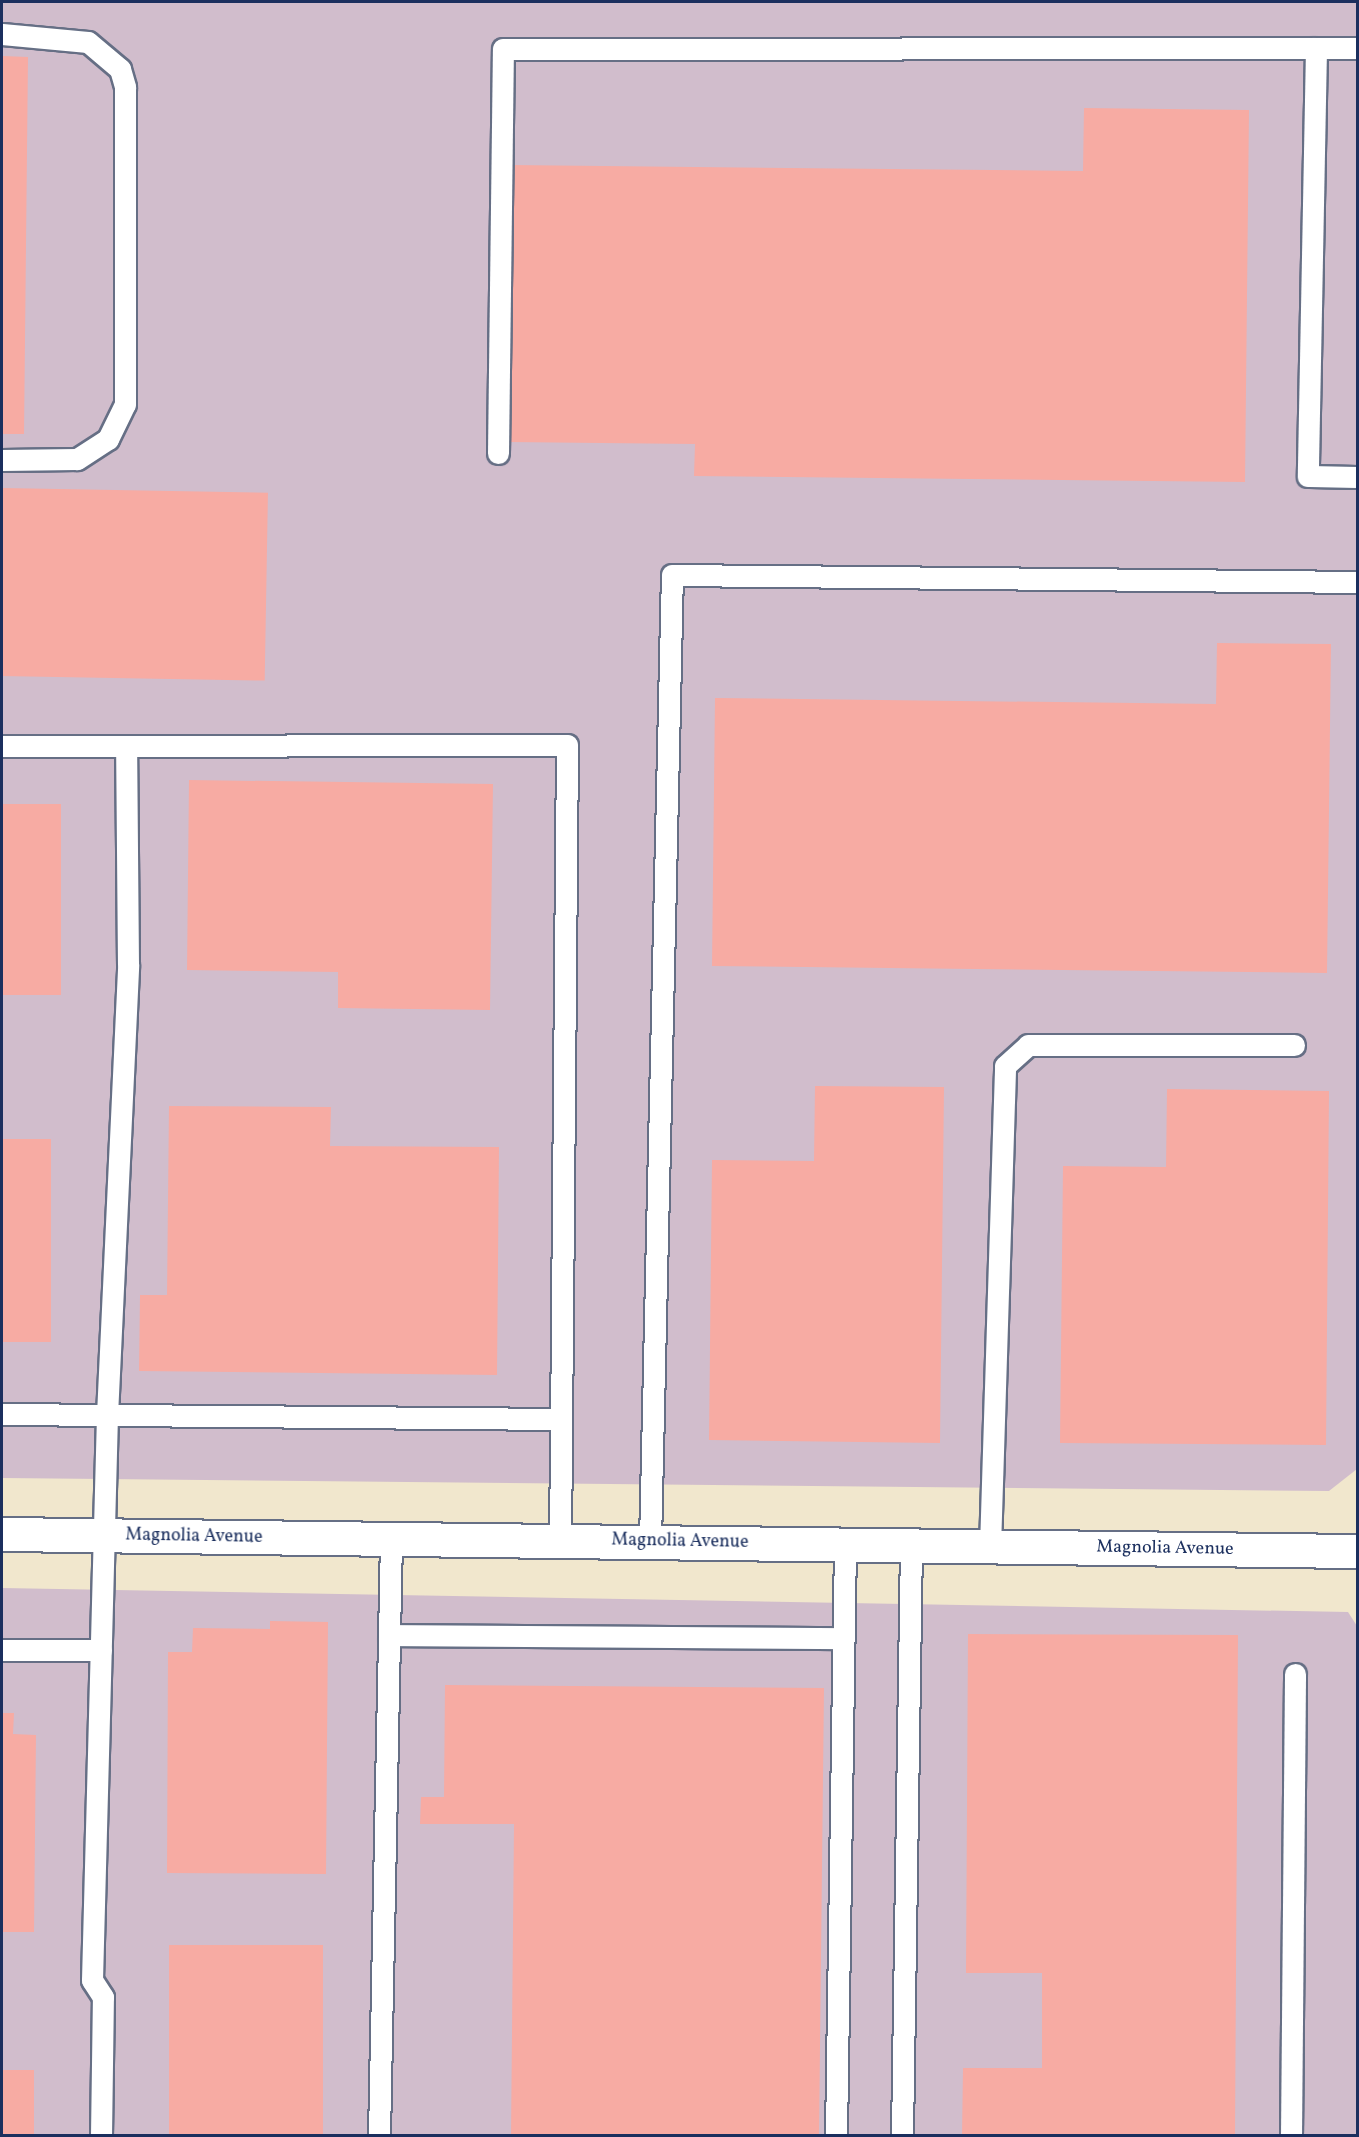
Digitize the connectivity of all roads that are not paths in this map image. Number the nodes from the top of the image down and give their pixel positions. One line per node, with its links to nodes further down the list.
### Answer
1 (2, 34): 5 (lane)
2 (1316, 48): 3 (lane); 4 (lane); 6 (lane)
3 (1358, 48)
4 (498, 453)
5 (2, 460)
6 (1358, 477)
7 (1358, 582): 18 (lane)
8 (2, 746): 9 (lane)
9 (126, 746): 12 (lane); 13 (lane)
10 (1294, 1045): 21 (lane)
11 (2, 1414): 12 (lane)
12 (106, 1415): 13 (lane); 15 (lane)
13 (561, 1419): 17 (lane)
14 (2, 1534): 15 (street, Magnolia Avenue)
15 (103, 1536): 16 (street, Magnolia Avenue); 26 (lane)
16 (391, 1539): 17 (street, Magnolia Avenue); 23 (lane)
17 (560, 1540): 18 (street, Magnolia Avenue)
18 (650, 1542): 19 (street, Magnolia Avenue)
19 (845, 1545): 20 (street, Magnolia Avenue); 24 (lane)
20 (911, 1545): 21 (street, Magnolia Avenue); 31 (lane)
21 (990, 1546): 22 (street, Magnolia Avenue)
22 (1358, 1551)
23 (389, 1635): 24 (lane); 29 (lane)
24 (843, 1638): 30 (lane)
25 (2, 1650): 26 (lane)
26 (101, 1650): 28 (lane)
27 (1295, 1674): 32 (lane)
28 (101, 2136)
29 (379, 2136)
30 (836, 2136)
31 (902, 2136)
32 (1291, 2136)

